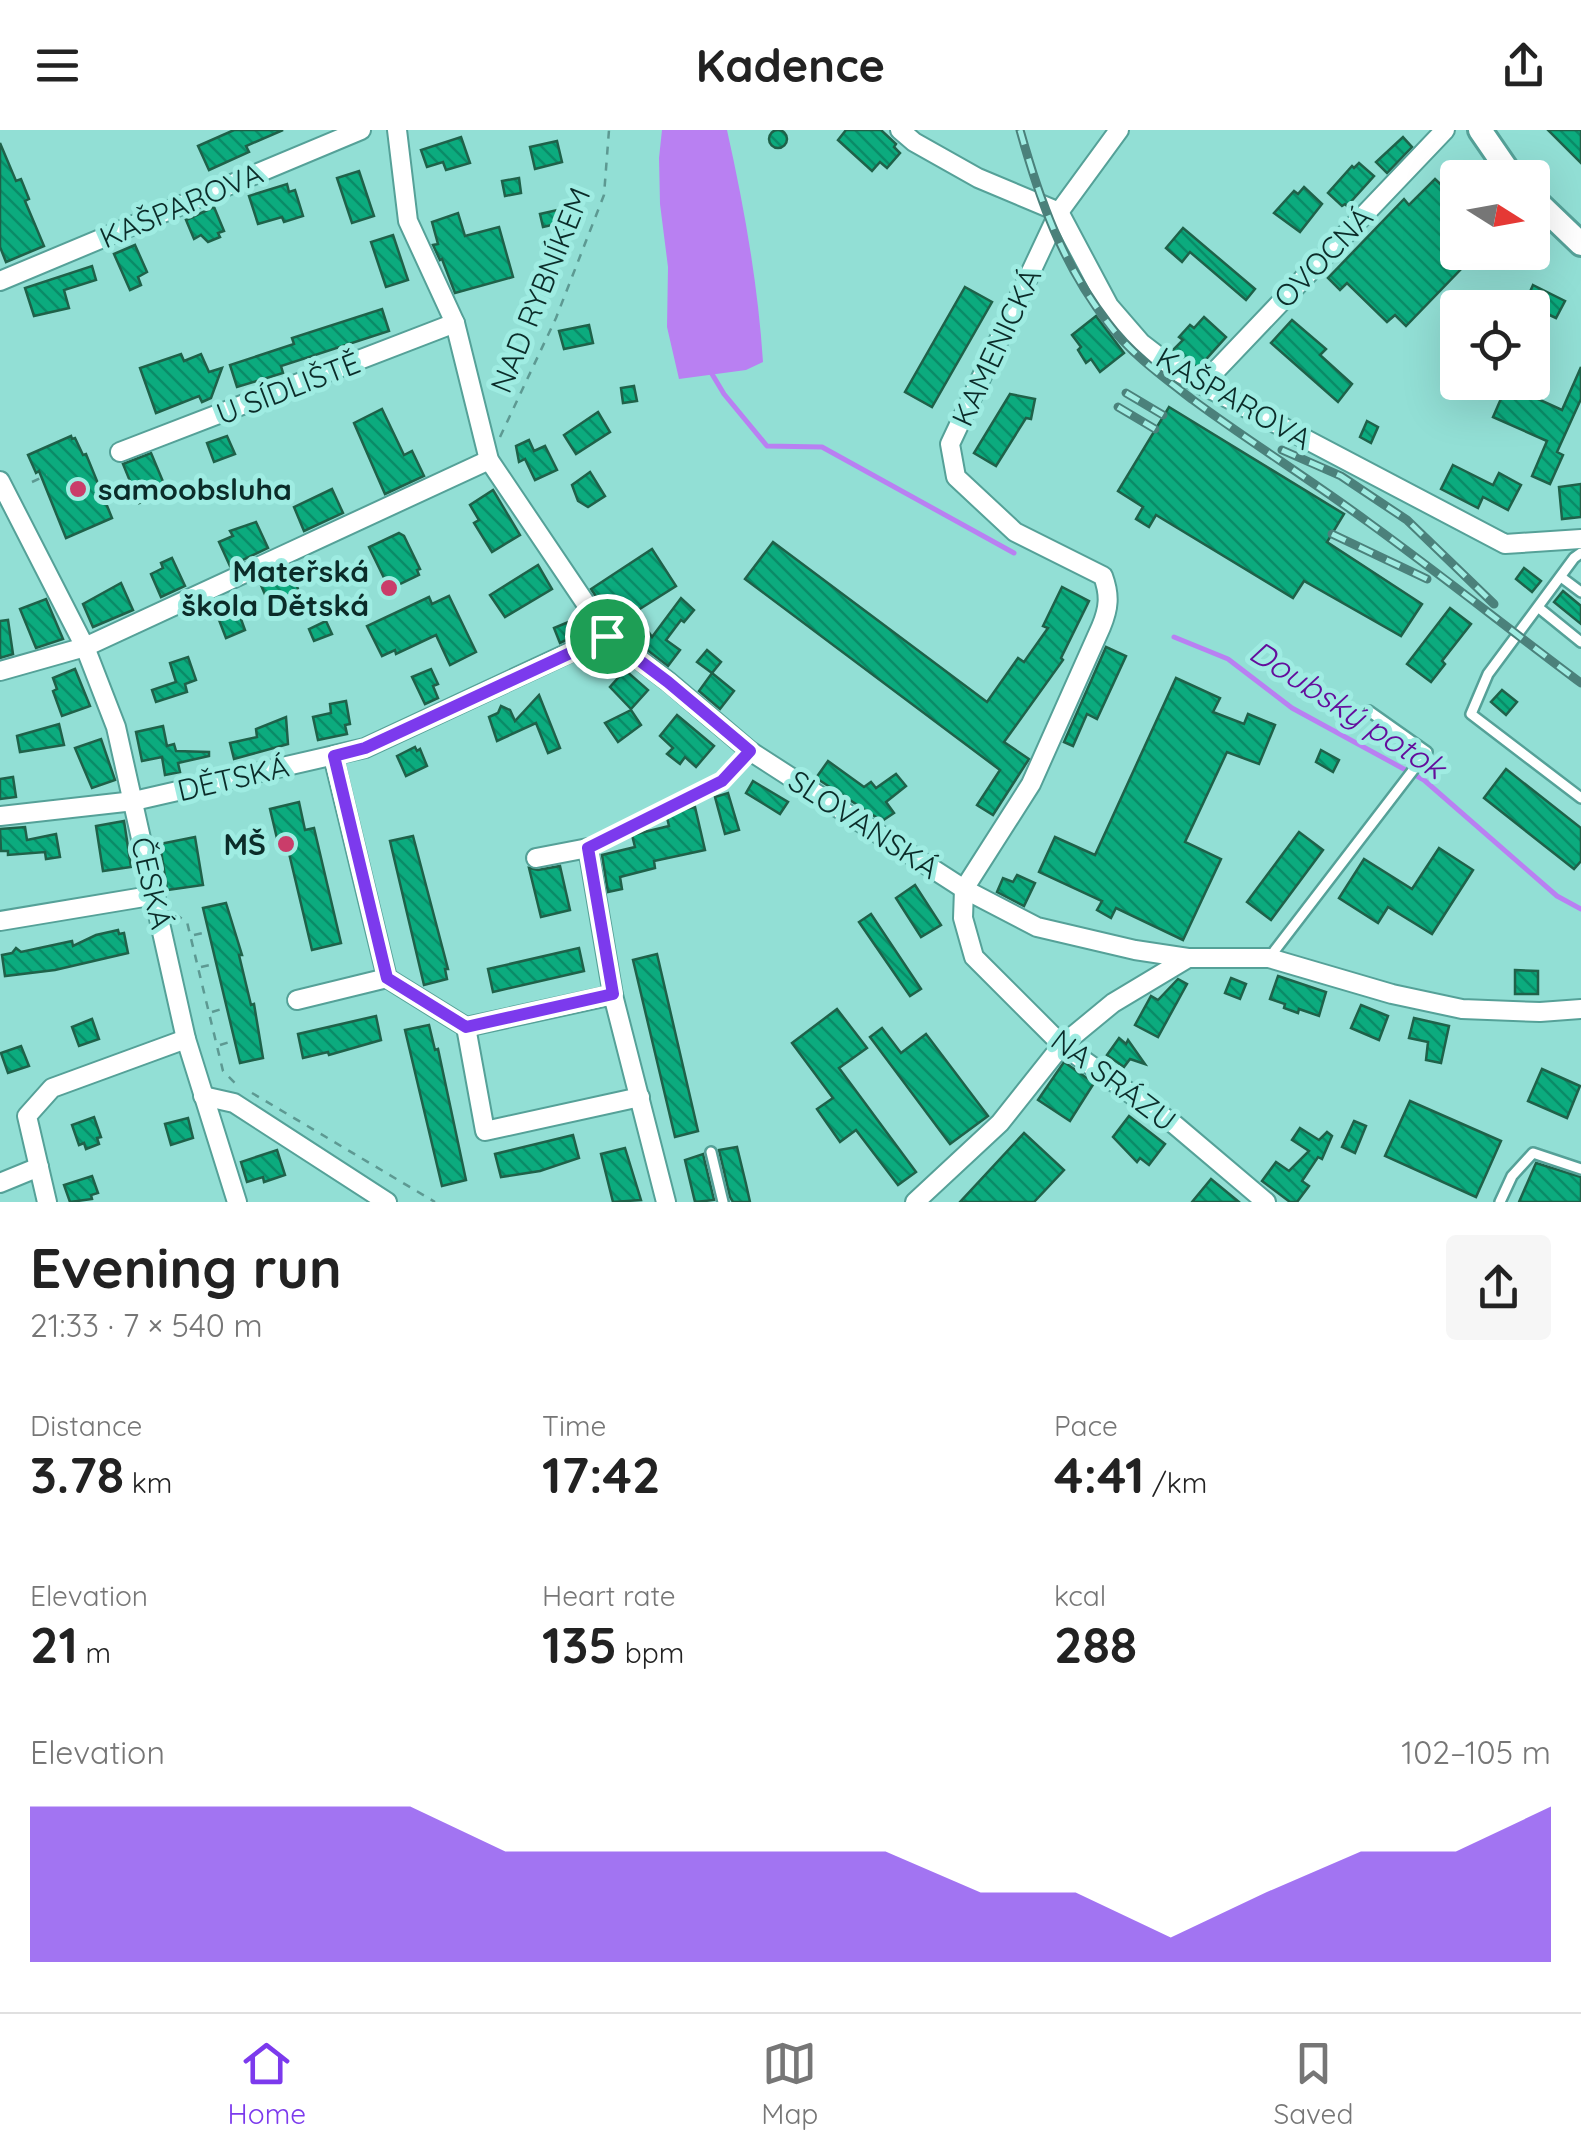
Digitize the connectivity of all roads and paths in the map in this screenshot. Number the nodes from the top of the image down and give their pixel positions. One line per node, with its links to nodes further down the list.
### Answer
1 (362, 130): 12 (street, KAŠPAROVA)
2 (397, 130): 13 (street, SLOVANSKÁ)
3 (610, 130): 16 (path, NAD RYBNÍKEM)
4 (900, 130): 9 (street)
5 (1119, 130): 9 (street, KAMENICKÁ)
6 (1445, 130): 14 (street, OVOCNÁ)
7 (1480, 130): 8 (street)
8 (1501, 160)
9 (1059, 212): 14 (street, KAŠPAROVA); 37 (street, KAMENICKÁ)
10 (1550, 214): 11 (street)
11 (1581, 244)
12 (0, 281)
13 (456, 323): 15 (street, U SÍDLIŠTĚ); 16 (street, SLOVANSKÁ)
14 (1202, 384): 20 (street, KAŠPAROVA)
15 (120, 452)
16 (489, 460): 25 (street, SLOVANSKÁ); 27 (street)
17 (47, 475): 19 (path)
18 (0, 481): 27 (street, ČESKÁ)
19 (32, 482)
20 (1581, 540)
21 (1581, 553): 22 (lane)
22 (1561, 576): 23 (lane); 24 (lane)
23 (1581, 592)
24 (1539, 608): 26 (lane); 32 (lane)
25 (607, 636): 30 (street, SLOVANSKÁ); 31 (street, DĚTSKÁ)
26 (1581, 642)
27 (85, 647): 28 (street); 33 (street, ČESKÁ)
28 (0, 671)
29 (1368, 711): 43 (lane)
30 (750, 751): 35 (path); 37 (street, SLOVANSKÁ)
31 (334, 756): 33 (street, DĚTSKÁ); 46 (street)
32 (1581, 798)
33 (134, 801): 34 (street, DĚTSKÁ); 38 (street, ČESKÁ)
34 (0, 816)
35 (588, 848): 36 (street); 47 (street)
36 (536, 858)
37 (964, 889): 42 (street, SLOVANSKÁ); 56 (street, NA SRÁZU)
38 (162, 902): 39 (street); 41 (path); 53 (street, ČESKÁ)
39 (0, 921)
40 (207, 932): 41 (path)
41 (191, 936): 45 (path)
42 (1188, 958): 43 (street, SLOVANSKÁ); 56 (street)
43 (1269, 958): 50 (street, SLOVANSKÁ)
44 (214, 964): 45 (path)
45 (198, 968): 51 (path)
46 (387, 978): 48 (street); 52 (street)
47 (613, 994): 52 (street); 58 (street)
48 (297, 1000)
49 (225, 1008): 51 (path)
50 (1581, 1009)
51 (209, 1013): 55 (path)
52 (466, 1027): 58 (street)
53 (186, 1039): 57 (street, ČESKÁ); 60 (street)
54 (232, 1041): 55 (path)
55 (217, 1045): 66 (path)
56 (1062, 1045): 69 (street); 70 (street, NA SRÁZU)
57 (203, 1096): 64 (street, ČESKÁ); 65 (street)
58 (640, 1097): 67 (street)
59 (711, 1152): 68 (lane)
60 (39, 1167): 62 (street); 63 (street)
61 (1581, 1169): 71 (lane)
62 (0, 1183)
63 (47, 1202)
64 (236, 1202)
65 (387, 1202)
66 (434, 1202)
67 (666, 1202)
68 (723, 1202)
69 (915, 1202)
70 (1266, 1202)
71 (1500, 1202)

